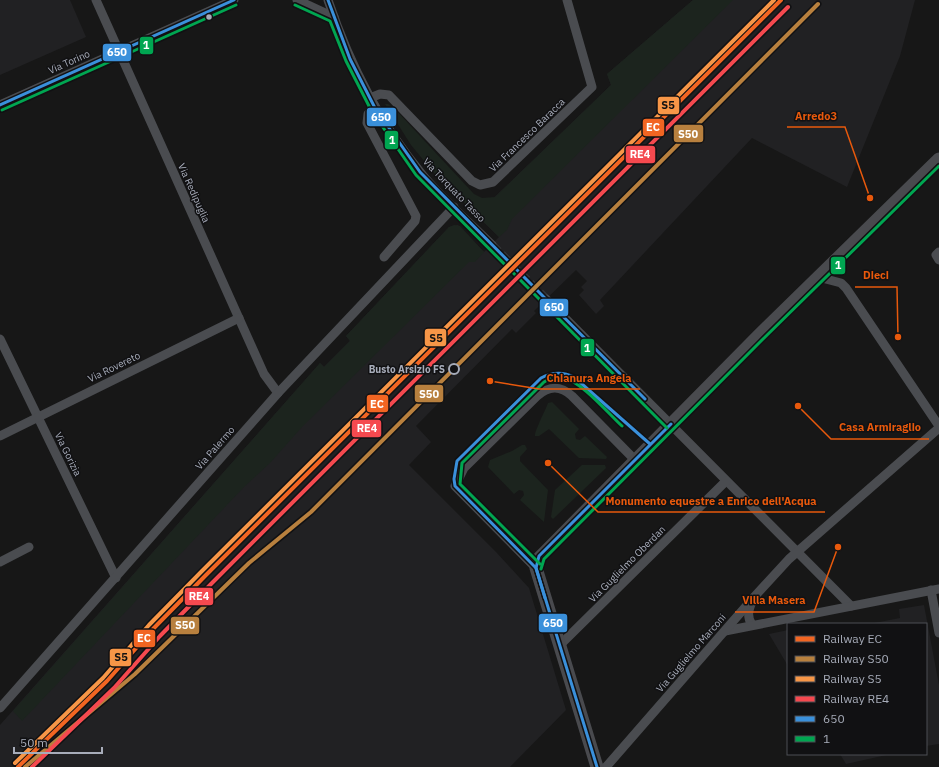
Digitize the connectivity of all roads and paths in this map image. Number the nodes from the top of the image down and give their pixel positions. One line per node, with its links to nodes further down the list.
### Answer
1 (96, 0): 7 (street, Via Redipuglia)
2 (234, 0): 7 (street, Via Torino)
3 (297, 0): 6 (street)
4 (328, 0): 6 (street, Via Torquato Tasso)
5 (567, 0): 8 (street, Via Francesco Baracca)
6 (334, 17): 8 (street, Via Torquato Tasso)
7 (119, 52): 9 (street, Via Torino); 19 (street, Via Redipuglia)
8 (370, 98): 10 (street, Via Torquato Tasso)
9 (0, 105)
10 (376, 108): 12 (street, Via Torquato Tasso); 15 (street)
11 (939, 159): 17 (street)
12 (454, 208): 13 (street, Via Torquato Tasso); 21 (street, Via Palermo)
13 (492, 244)
14 (939, 252): 16 (street)
15 (384, 257)
16 (939, 260)
17 (818, 277): 23 (street); 24 (street)
18 (546, 299): 23 (street)
19 (239, 318): 21 (street, Via Redipuglia); 22 (street, Via Rovereto)
20 (0, 339): 22 (street, Via Gorizia)
21 (278, 393): 32 (street, Via Palermo)
22 (38, 417): 25 (street, Via Rovereto); 32 (street, Via Gorizia)
23 (670, 424): 26 (street); 27 (street)
24 (939, 427): 29 (street, Via Guglielmo Marconi)
25 (0, 436)
26 (635, 460): 31 (street); 31 (street)
27 (726, 481): 29 (street); 39 (street, Via Guglielmo Oberdan)
28 (29, 547): 30 (street)
29 (797, 552): 34 (street, Via Guglielmo Marconi); 35 (street)
30 (0, 562)
31 (536, 568): 39 (street)
32 (116, 578): 40 (street, Via Palermo)
33 (935, 589): 35 (street); 38 (street)
34 (755, 596): 36 (street); 37 (street, Via Guglielmo Marconi)
35 (851, 606): 36 (street)
36 (752, 625): 37 (street)
37 (724, 631): 42 (street, Via Guglielmo Marconi)
38 (939, 633)
39 (560, 645): 41 (street)
40 (0, 708)
41 (597, 767)
42 (606, 767)

